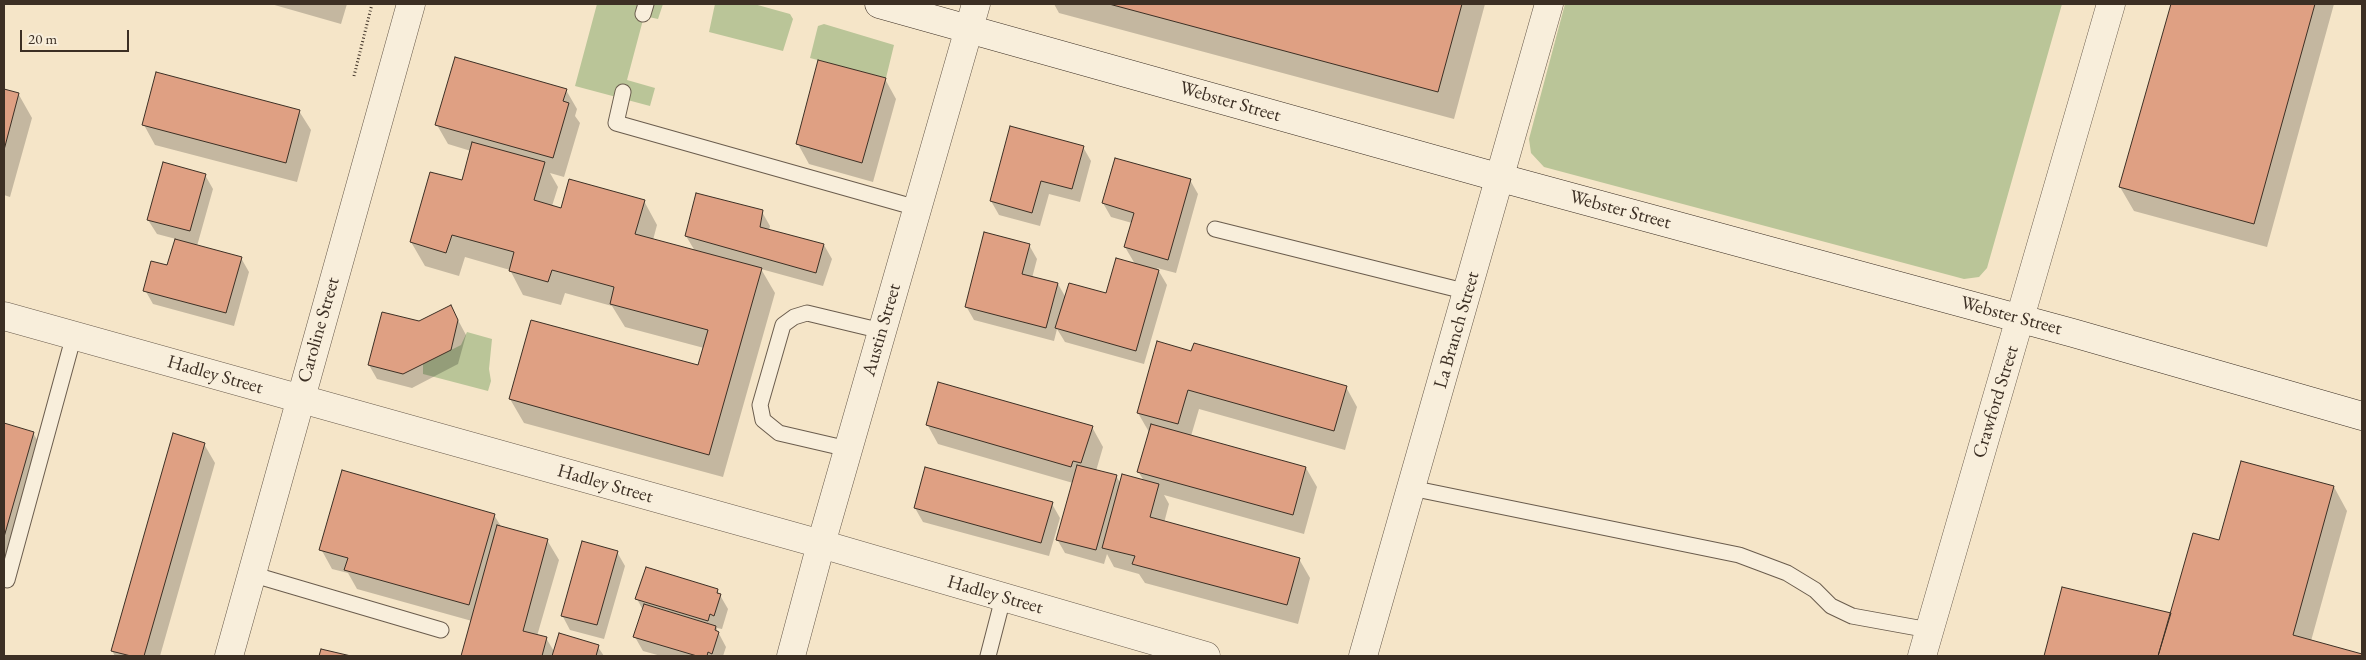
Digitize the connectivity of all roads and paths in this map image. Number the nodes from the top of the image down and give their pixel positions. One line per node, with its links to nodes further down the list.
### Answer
1 (411, 4): 16 (street, Caroline Street)
2 (879, 4): 6 (street, Webster Street)
3 (976, 4): 6 (street, Austin Street)
4 (1550, 4): 8 (street, La Branch Street)
5 (2111, 4): 13 (street, Crawford Street)
6 (968, 29): 8 (street, Webster Street); 9 (street, Austin Street)
7 (623, 92): 9 (lane)
8 (1501, 178): 11 (street, La Branch Street); 13 (street, Webster Street)
9 (917, 208): 14 (street, Austin Street)
10 (1215, 228): 11 (lane)
11 (1468, 292): 19 (street, La Branch Street)
12 (4, 316): 15 (street, Hadley Street)
13 (2021, 320): 17 (street, Webster Street); 25 (street, Crawford Street)
14 (882, 331): 18 (street, Austin Street); 18 (lane)
15 (74, 335): 16 (street, Hadley Street); 22 (lane)
16 (299, 399): 20 (street, Hadley Street); 21 (street, Caroline Street)
17 (2362, 416)
18 (848, 449): 20 (street, Austin Street)
19 (1411, 488): 25 (lane); 30 (street, La Branch Street)
20 (821, 544): 23 (street, Hadley Street); 27 (street, Austin Street)
21 (251, 574): 24 (lane); 26 (street, Caroline Street)
22 (4, 579)
23 (1003, 598): 28 (lane); 29 (street, Hadley Street)
24 (441, 630)
25 (1929, 630): 31 (street, Crawford Street)
26 (228, 656)
27 (791, 656)
28 (988, 656)
29 (1206, 656)
30 (1363, 656)
31 (1922, 656)

